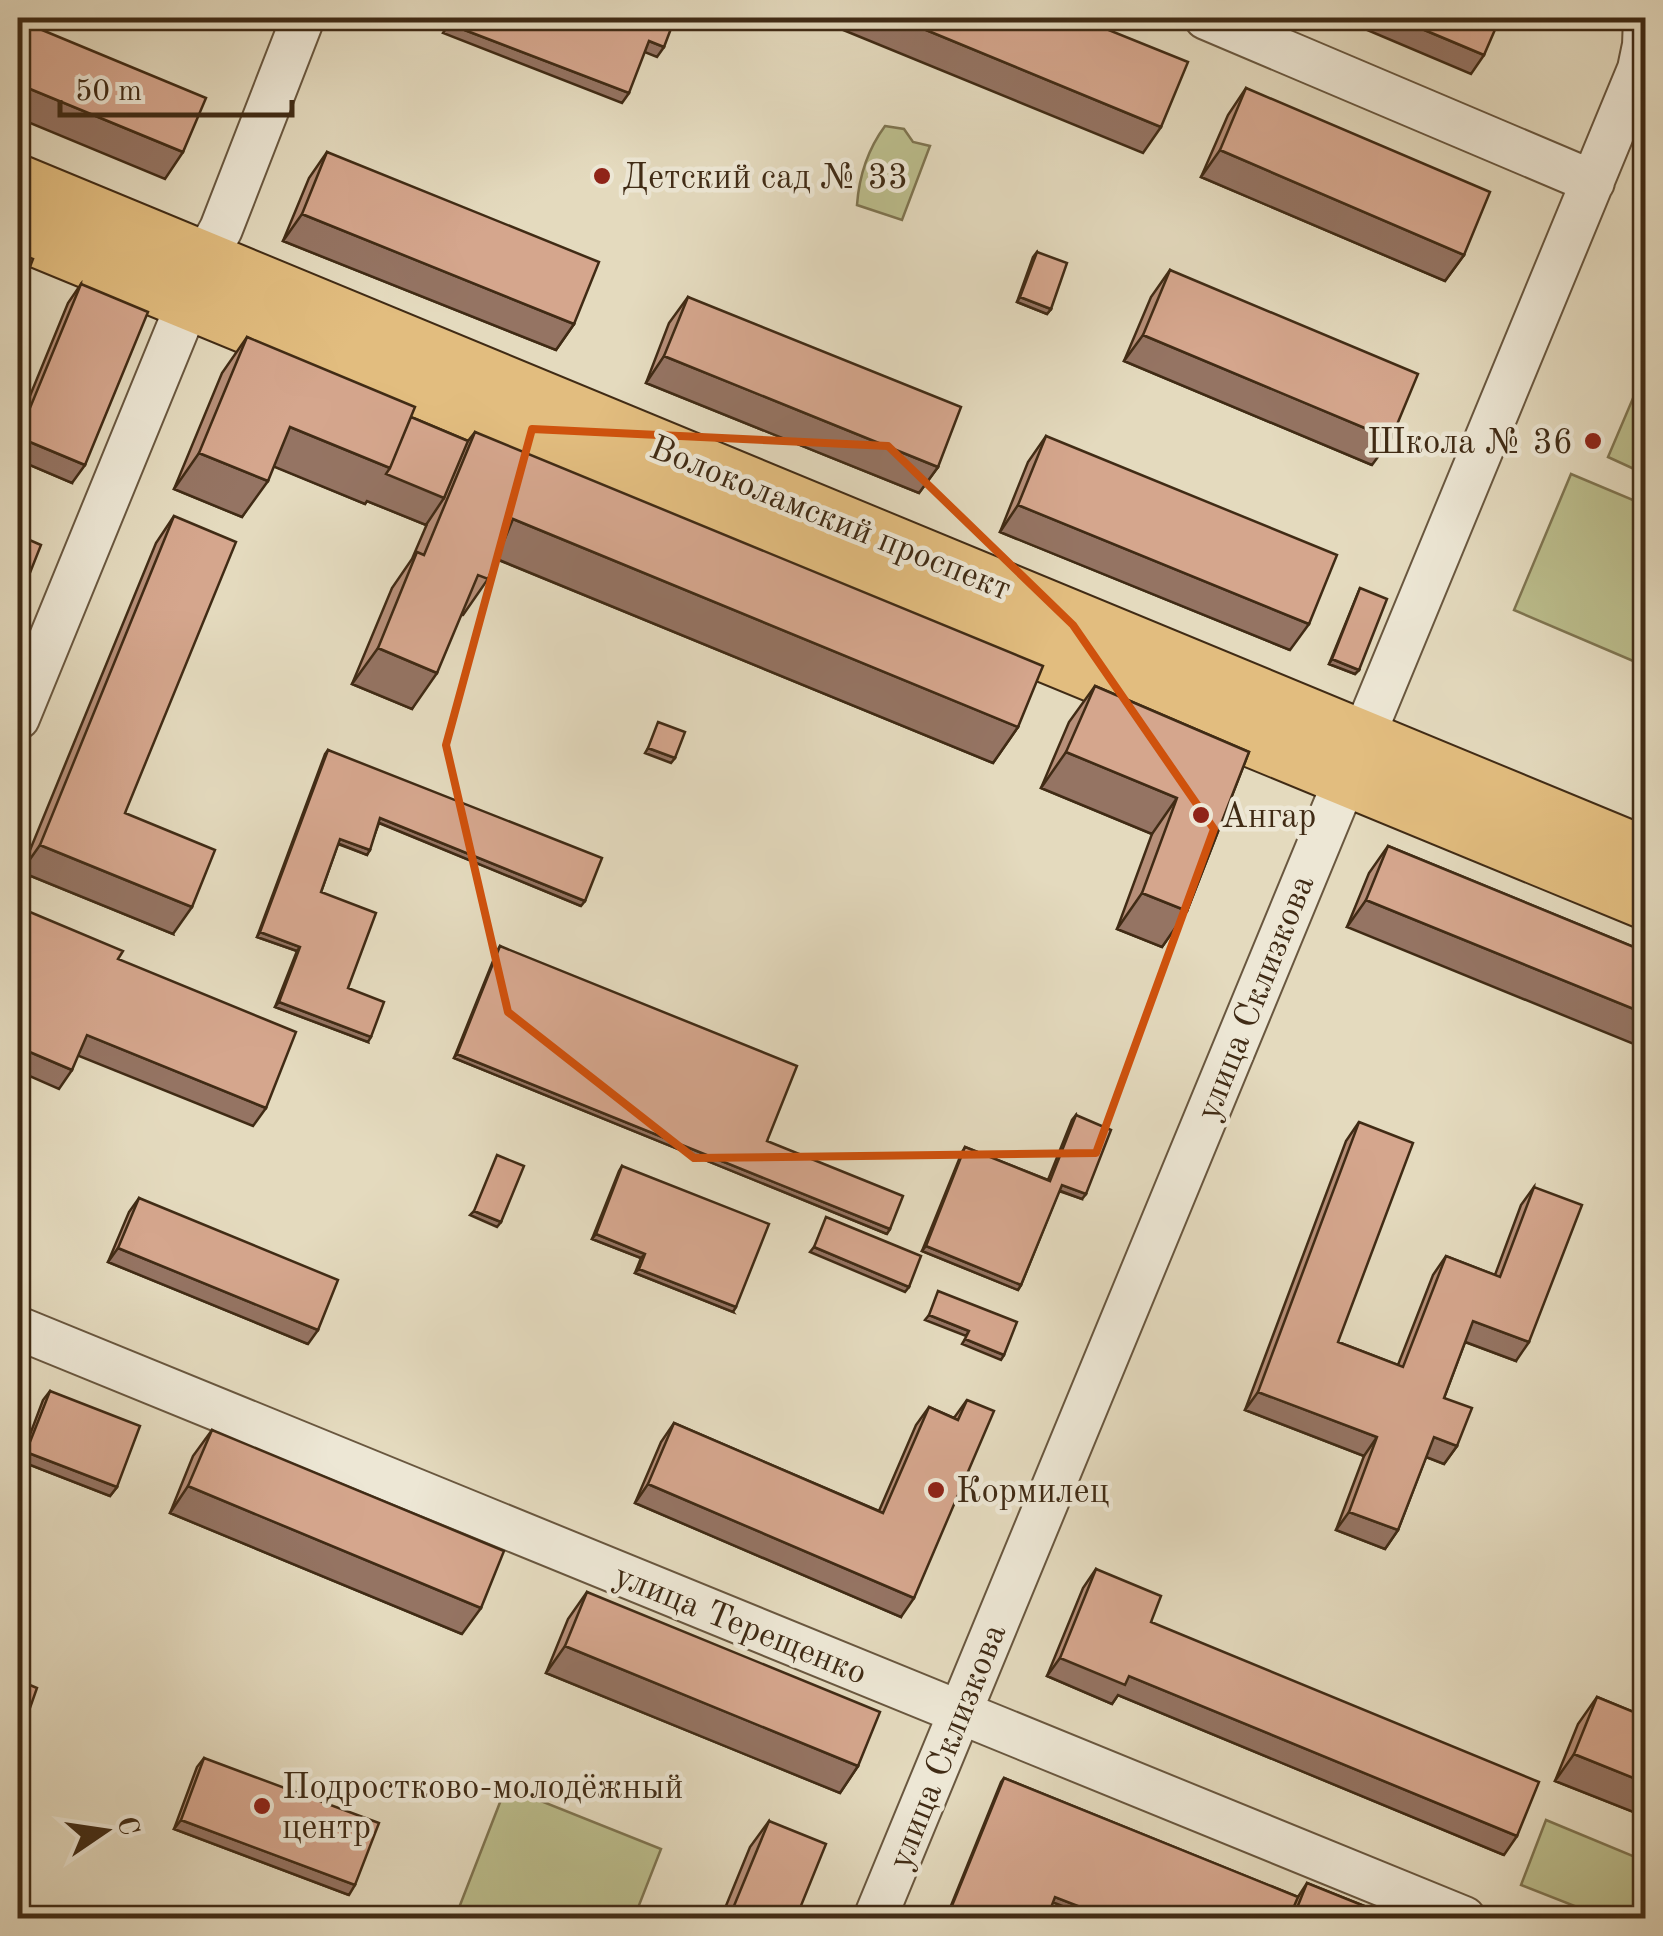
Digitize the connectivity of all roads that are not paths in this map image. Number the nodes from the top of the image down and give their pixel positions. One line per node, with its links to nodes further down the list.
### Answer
1 (303, 18): 7 (street)
2 (1206, 18): 5 (street)
3 (1645, 18): 5 (street, улица Склизкова)
4 (18, 181): 7 (main road, Волоколамский проспект)
5 (1593, 182): 9 (street, улица Склизкова)
6 (18, 232): 7 (main road, Волоколамский проспект)
7 (196, 280): 8 (street); 9 (main road, Волоколамский проспект)
8 (18, 718)
9 (1352, 757): 10 (main road, Волоколамский проспект); 11 (main road, Волоколамский проспект); 13 (street, улица Склизкова)
10 (1646, 854)
11 (1646, 903)
12 (18, 1328): 13 (street, улица Терещенко)
13 (960, 1711): 14 (street, улица Склизкова); 15 (street, улица Терещенко)
14 (875, 1918)
15 (1464, 1918)

